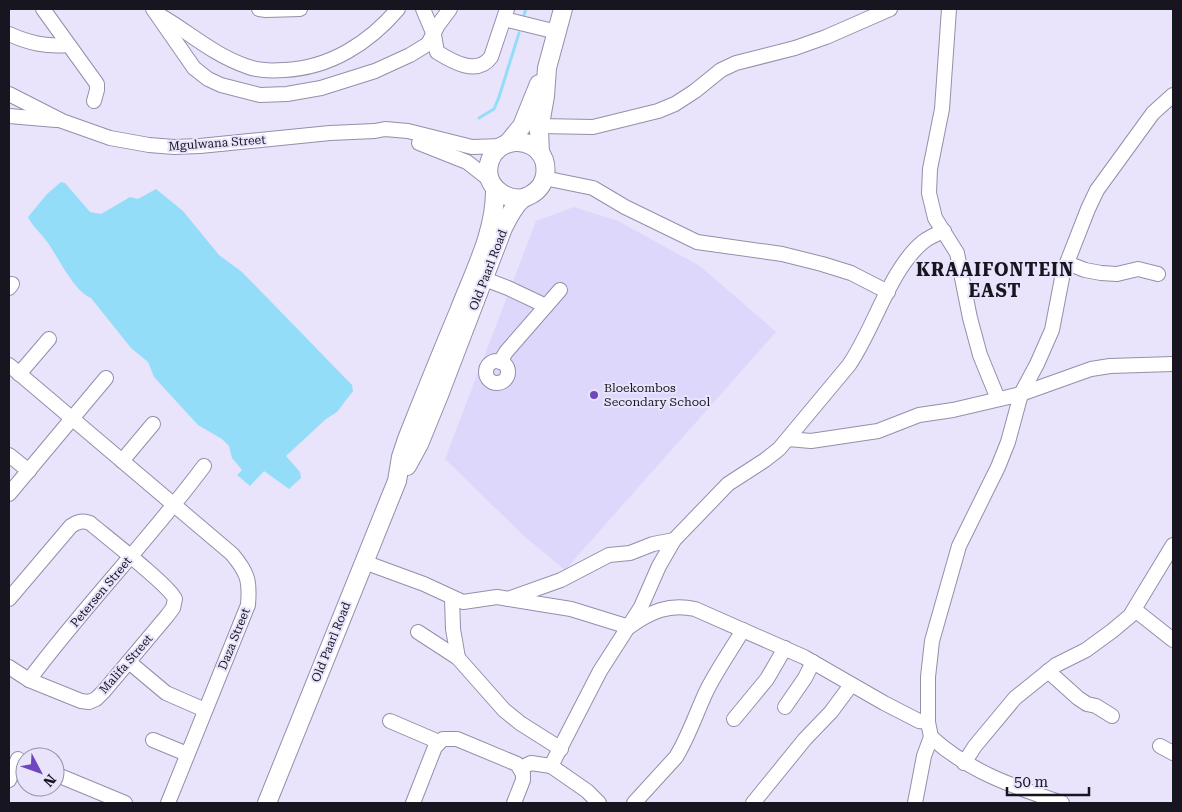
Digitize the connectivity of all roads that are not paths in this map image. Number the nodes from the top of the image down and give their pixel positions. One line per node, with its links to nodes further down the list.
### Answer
1 (43, 9): 15 (street)
2 (259, 9): 3 (street)
3 (300, 9)
4 (398, 9): 10 (street)
5 (423, 9): 14 (street)
6 (450, 9): 14 (street)
7 (563, 9): 12 (main road, Old Paarl Road)
8 (890, 9): 22 (street)
9 (949, 9): 29 (street)
10 (155, 11): 14 (street)
11 (505, 14): 12 (street); 14 (street)
12 (557, 32): 16 (main road, Old Paarl Road)
13 (9, 34): 15 (street)
14 (434, 35)
15 (68, 44): 19 (street)
16 (547, 68): 22 (main road, Old Paarl Road); 24 (main road, Old Paarl Road)
17 (9, 94): 21 (street, Mgulwana Street)
18 (1173, 95): 30 (street)
19 (94, 101)
20 (9, 116): 21 (street, Mgulwana Street)
21 (62, 121): 23 (street, Mgulwana Street)
22 (539, 126): 25 (main road, Old Paarl Road)
23 (375, 131): 24 (street, Mgulwana Street); 27 (street, Mgulwana Street)
24 (505, 144): 25 (main road); 27 (main road, Old Paarl Road)
25 (540, 154): 26 (main road, Old Paarl Road)
26 (544, 178): 28 (main road, Old Paarl Road); 34 (street)
27 (492, 184): 28 (main road); 32 (main road, Old Paarl Road)
28 (524, 198): 32 (main road, Old Paarl Road)
29 (944, 231): 34 (street); 42 (street)
30 (1067, 263): 31 (street); 41 (street)
31 (1158, 274)
32 (479, 277): 35 (street); 55 (main road, Old Paarl Road)
33 (560, 290): 35 (street)
34 (888, 292): 45 (street)
35 (546, 306): 37 (street)
36 (49, 339): 39 (street)
37 (500, 362)
38 (1173, 364): 41 (street)
39 (14, 370): 43 (street, Daza Street)
40 (106, 378): 43 (street)
41 (1021, 394): 42 (street); 77 (street)
42 (998, 399): 45 (street)
43 (72, 419): 47 (street, Daza Street); 49 (street)
44 (153, 424): 47 (street)
45 (788, 439): 52 (street)
46 (9, 455): 49 (street)
47 (122, 461): 51 (street, Daza Street)
48 (204, 466): 51 (street, Petersen Street)
49 (29, 471): 50 (street)
50 (9, 494)
51 (175, 506): 54 (street, Petersen Street); 73 (street, Daza Street)
52 (674, 540): 58 (street); 60 (street)
53 (1173, 545): 59 (street)
54 (131, 558): 57 (street); 66 (street, Malifa Street); 70 (street, Petersen Street)
55 (364, 562): 56 (street); 94 (main road, Old Paarl Road)
56 (452, 598): 58 (street); 65 (street)
57 (9, 599)
58 (508, 599): 60 (street)
59 (1135, 610): 63 (street); 69 (street)
60 (629, 628): 61 (street); 82 (street)
61 (743, 630): 64 (street); 98 (street)
62 (418, 632): 65 (street)
63 (1173, 640)
64 (785, 648): 67 (street); 75 (street)
65 (458, 658): 82 (street)
66 (129, 662): 70 (street, Malifa Street); 73 (street)
67 (813, 662): 71 (street); 72 (street)
68 (9, 667): 70 (street, Malifa Street)
69 (1048, 671): 74 (street); 85 (street)
70 (29, 680)
71 (851, 685): 77 (street); 99 (street)
72 (785, 707)
73 (205, 710): 84 (street, Daza Street)
74 (1112, 716)
75 (734, 719)
76 (390, 721): 80 (street)
77 (928, 722): 78 (street)
78 (931, 737): 85 (street); 100 (street)
79 (153, 740): 84 (street)
80 (439, 742): 88 (street); 95 (street)
81 (1160, 746): 83 (street)
82 (561, 749): 87 (street)
83 (1173, 753)
84 (188, 754): 93 (street, Daza Street)
85 (964, 763): 91 (street)
86 (15, 764): 90 (street)
87 (551, 766): 88 (street); 97 (street)
88 (521, 768): 96 (street)
89 (65, 778): 92 (street)
90 (9, 780)
91 (1034, 799): 101 (street)
92 (126, 803)
93 (168, 803)
94 (267, 803)
95 (413, 803)
96 (514, 803)
97 (599, 803)
98 (634, 803)
99 (752, 803)
100 (915, 803)
101 (1062, 803)

